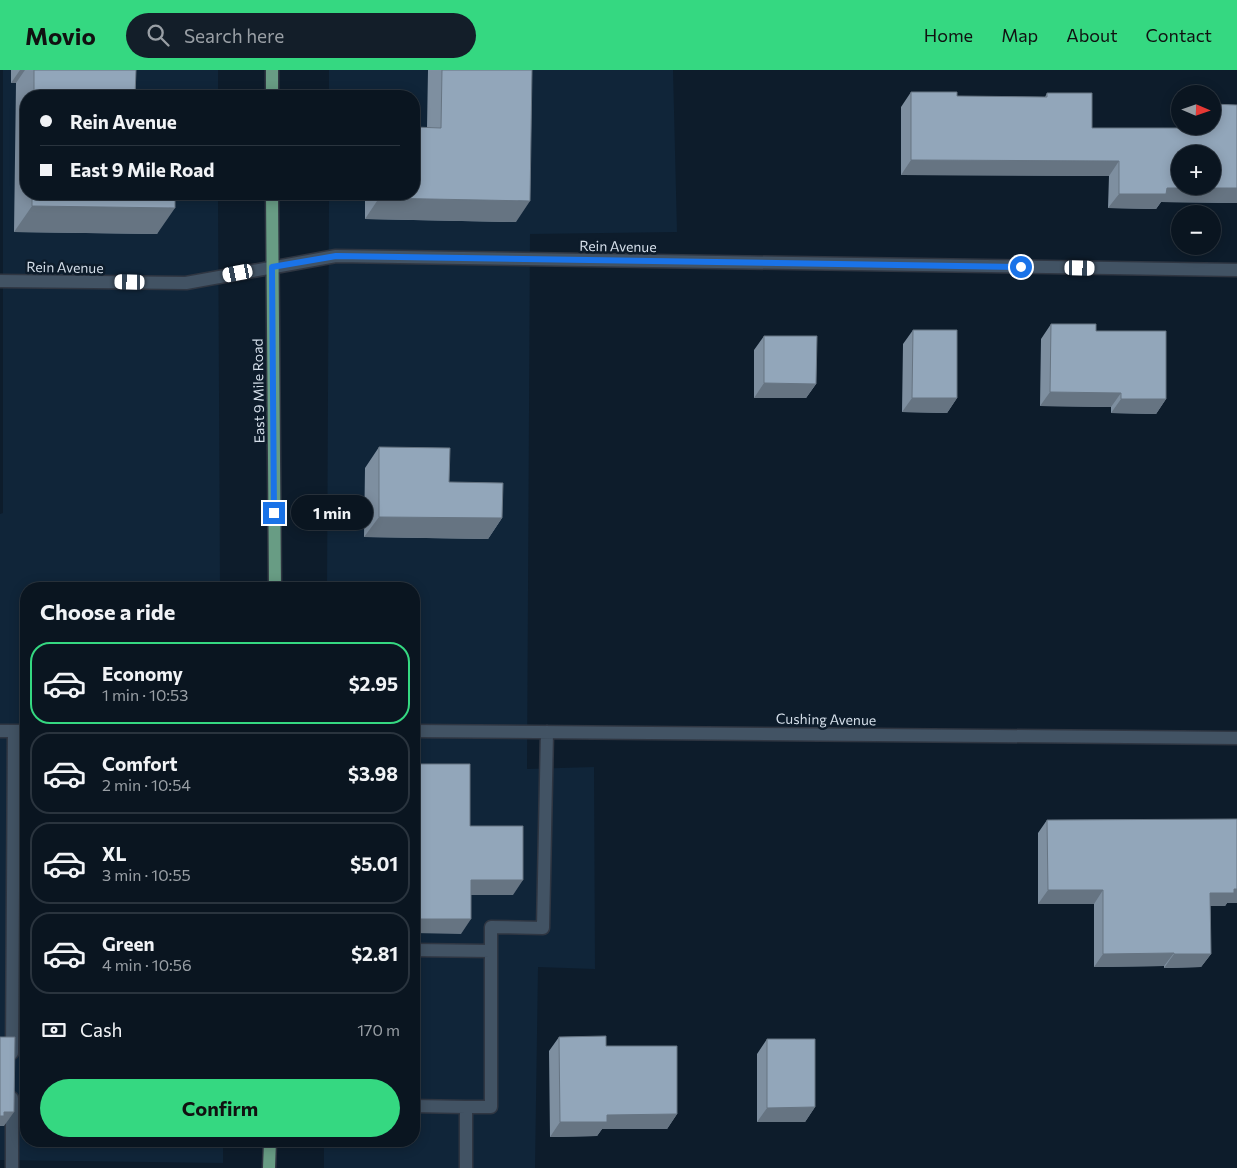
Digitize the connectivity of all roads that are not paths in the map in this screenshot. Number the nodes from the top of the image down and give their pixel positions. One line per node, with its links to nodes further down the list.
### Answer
1 (272, 70): 2 (main road)
2 (272, 90)
3 (272, 200): 4 (main road, East 9 Mile Road)
4 (272, 267): 5 (street, Rein Avenue); 6 (street, Rein Avenue); 7 (main road, East 9 Mile Road)
5 (1237, 270)
6 (0, 281)
7 (275, 582)
8 (420, 730): 11 (street, Cushing Avenue)
9 (0, 731): 10 (street)
10 (20, 731): 15 (street)
11 (548, 732): 12 (street, Cushing Avenue); 14 (street)
12 (1237, 738)
13 (420, 950): 14 (street)
14 (491, 951): 18 (street)
15 (12, 1063)
16 (12, 1083): 20 (street)
17 (420, 1106): 18 (street)
18 (466, 1107): 22 (street)
19 (270, 1147): 21 (main road)
20 (12, 1168)
21 (269, 1168)
22 (466, 1168)

